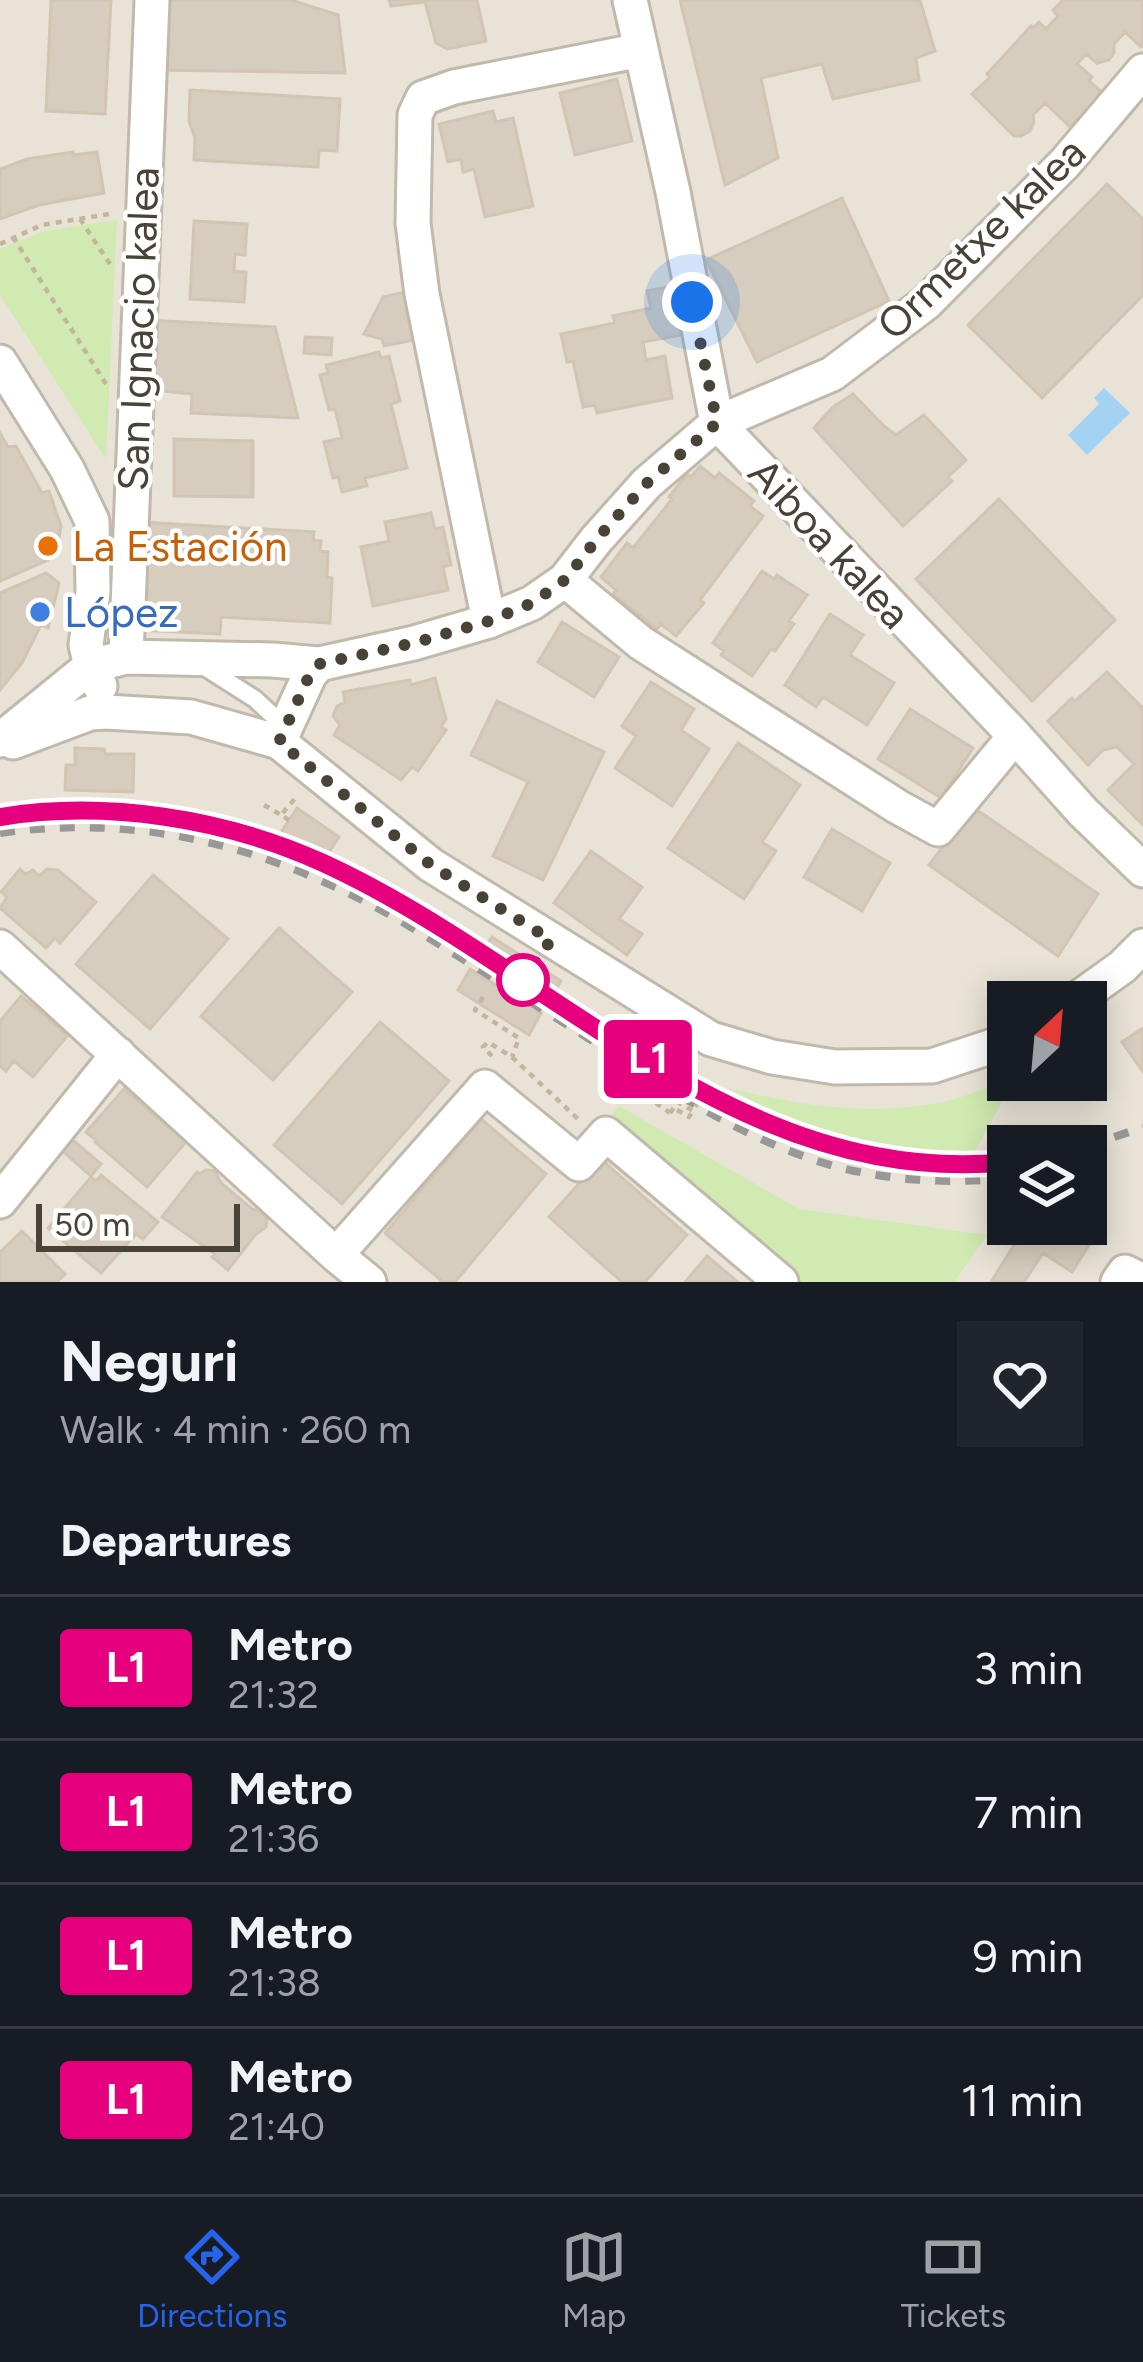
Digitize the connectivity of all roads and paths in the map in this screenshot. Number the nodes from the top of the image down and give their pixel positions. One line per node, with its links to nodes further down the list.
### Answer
1 (152, 0): 5 (street, San Ignacio kalea)
2 (629, 0): 3 (street, Aiboa kalea)
3 (640, 50): 9 (street, Aiboa kalea); 12 (street)
4 (1143, 70): 9 (street, Ormetxe kalea)
5 (142, 209): 6 (path); 10 (street, San Ignacio kalea)
6 (13, 237): 7 (path); 10 (path)
7 (0, 244)
8 (0, 362): 17 (street)
9 (717, 423): 11 (street, Ormetxe kalea); 21 (street, Aiboa kalea)
10 (134, 429): 13 (street, San Ignacio kalea)
11 (565, 580): 12 (street, Ormetxe kalea); 21 (street)
12 (489, 621): 16 (street, Ormetxe kalea)
13 (126, 657): 14 (street, Ormetxe kalea); 17 (street, Ormetxe kalea)
14 (189, 658): 15 (street, Ormetxe kalea); 20 (lane)
15 (273, 660): 16 (street, Ormetxe kalea); 18 (street)
16 (319, 664): 18 (street)
17 (91, 666): 19 (street); 22 (street)
18 (300, 696): 20 (street)
19 (106, 712): 20 (street); 22 (street)
20 (282, 735): 30 (street)
21 (1015, 736): 25 (street, Aiboa kalea)
22 (0, 743)
23 (264, 805): 24 (path)
24 (281, 815)
25 (1143, 870)
26 (1143, 946): 28 (street)
27 (0, 947): 31 (street)
28 (1102, 981)
29 (483, 997): 33 (path)
30 (987, 1048)
31 (118, 1054): 35 (street); 36 (street)
32 (672, 1054): 34 (path, bridge)
33 (494, 1058)
34 (646, 1096)
35 (0, 1201)
36 (336, 1255): 37 (street); 38 (street)
37 (369, 1282)
38 (781, 1282)

